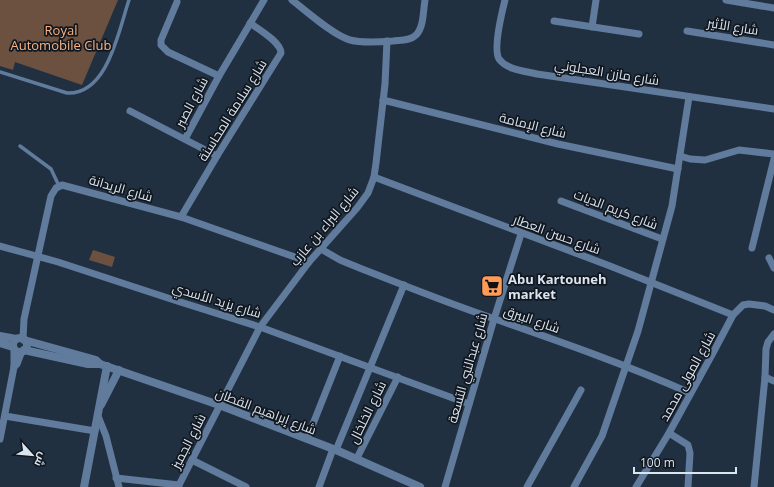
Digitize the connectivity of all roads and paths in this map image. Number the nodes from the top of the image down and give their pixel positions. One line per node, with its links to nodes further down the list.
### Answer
1 (129, 0): 17 (lane)
2 (264, 0): 11 (street, شارع الصبر)
3 (292, 0): 15 (street)
4 (425, 0): 15 (street)
5 (504, 0): 19 (street, شارع مازن العجلوني)
6 (596, 0): 12 (street)
7 (726, 0): 9 (street)
8 (177, 2): 18 (street, شارع الصبر)
9 (774, 8)
10 (554, 21): 12 (street)
11 (250, 23): 18 (street, شارع الصبر); 26 (street, شارع سلامة المحاسنة)
12 (592, 27): 14 (street)
13 (687, 31): 16 (street, شارع الأثير)
14 (639, 34)
15 (387, 42): 20 (street, شارع البراء بن عازب)
16 (774, 45)
17 (0, 72)
18 (218, 76): 23 (street, شارع الصبر)
19 (688, 97): 21 (street, شارع مازن العجلوني); 27 (street)
20 (383, 100): 29 (street, شارع الإمامة); 30 (street, شارع البراء بن عازب)
21 (774, 109)
22 (130, 111): 23 (street)
23 (185, 139): 26 (street)
24 (20, 146): 31 (lane)
25 (774, 154): 27 (street)
26 (217, 156): 33 (street, شارع سلامة المحاسنة)
27 (680, 156): 29 (street)
28 (774, 159): 37 (street)
29 (678, 170): 35 (street)
30 (374, 177): 34 (street, شارع حسن العطار); 38 (street, شارع البراء بن عازب)
31 (58, 186): 33 (street, شارع الريدانة); 39 (street)
32 (561, 201): 35 (street, شارع كريم الديات)
33 (181, 217): 41 (street, شارع الريدانة)
34 (520, 234): 43 (street, شارع حسن العطار); 47 (street, شارع عبدالنبي التسعة)
35 (662, 239): 43 (street)
36 (0, 246): 39 (street, شارع يزيد الأسدي)
37 (752, 248)
38 (321, 249): 41 (street, شارع البراء بن عازب); 44 (street, شارع البيرق)
39 (38, 256): 48 (street, شارع يزيد الأسدي); 52 (street)
40 (769, 258): 42 (street)
41 (309, 262): 48 (street, شارع البراء بن عازب)
42 (774, 268)
43 (651, 283): 46 (street, شارع حسن العطار); 56 (street)
44 (404, 285): 47 (street, شارع البيرق); 55 (street)
45 (774, 310): 46 (street)
46 (732, 315): 62 (street, شارع المولى محمد)
47 (494, 319): 56 (street, شارع البيرق); 63 (street, شارع عبدالنبي التسعة)
48 (260, 327): 53 (street, شارع يزيد الأسدي); 64 (street, شارع البراء بن عازب)
49 (774, 334): 59 (street)
50 (0, 336): 52 (street, شارع إبراهيم القطان)
51 (0, 343): 52 (street, شارع إبراهيم القطان)
52 (19, 344): 54 (street, شارع إبراهيم القطان); 66 (street)
53 (340, 356): 55 (street, شارع يزيد الأسدي); 71 (street)
54 (104, 365): 57 (street, شارع إبراهيم القطان); 65 (street)
55 (370, 366): 58 (street, شارع يزيد الأسدي); 72 (street)
56 (627, 366): 62 (street, شارع البيرق); 84 (street)
57 (119, 370): 64 (street, شارع إبراهيم القطان); 65 (street)
58 (398, 377): 63 (street, شارع يزيد الأسدي); 73 (street, شارع الخلخال)
59 (765, 377): 60 (street); 87 (street)
60 (774, 381)
61 (582, 390): 83 (street)
62 (690, 394): 69 (street, شارع المولى محمد)
63 (469, 404): 82 (street, شارع عبدالنبي التسعة)
64 (219, 405): 71 (street, شارع إبراهيم القطان); 74 (street, شارع الجميز)
65 (99, 412): 68 (street); 75 (street)
66 (5, 416): 67 (street); 68 (street)
67 (1, 426): 70 (street)
68 (95, 431): 77 (street)
69 (669, 433): 85 (street, شارع المولى محمد); 86 (street)
70 (0, 439)
71 (306, 439): 72 (street, شارع إبراهيم القطان)
72 (334, 449): 73 (street, شارع إبراهيم القطان); 80 (street)
73 (357, 458): 81 (street, شارع إبراهيم القطان)
74 (192, 460): 76 (street, شارع الجميز); 79 (street)
75 (116, 478): 76 (street); 78 (street)
76 (178, 486)
77 (84, 487)
78 (119, 487)
79 (246, 487)
80 (319, 487)
81 (420, 487)
82 (445, 487)
83 (527, 487)
84 (574, 487)
85 (636, 487)
86 (688, 487)
87 (754, 487)

